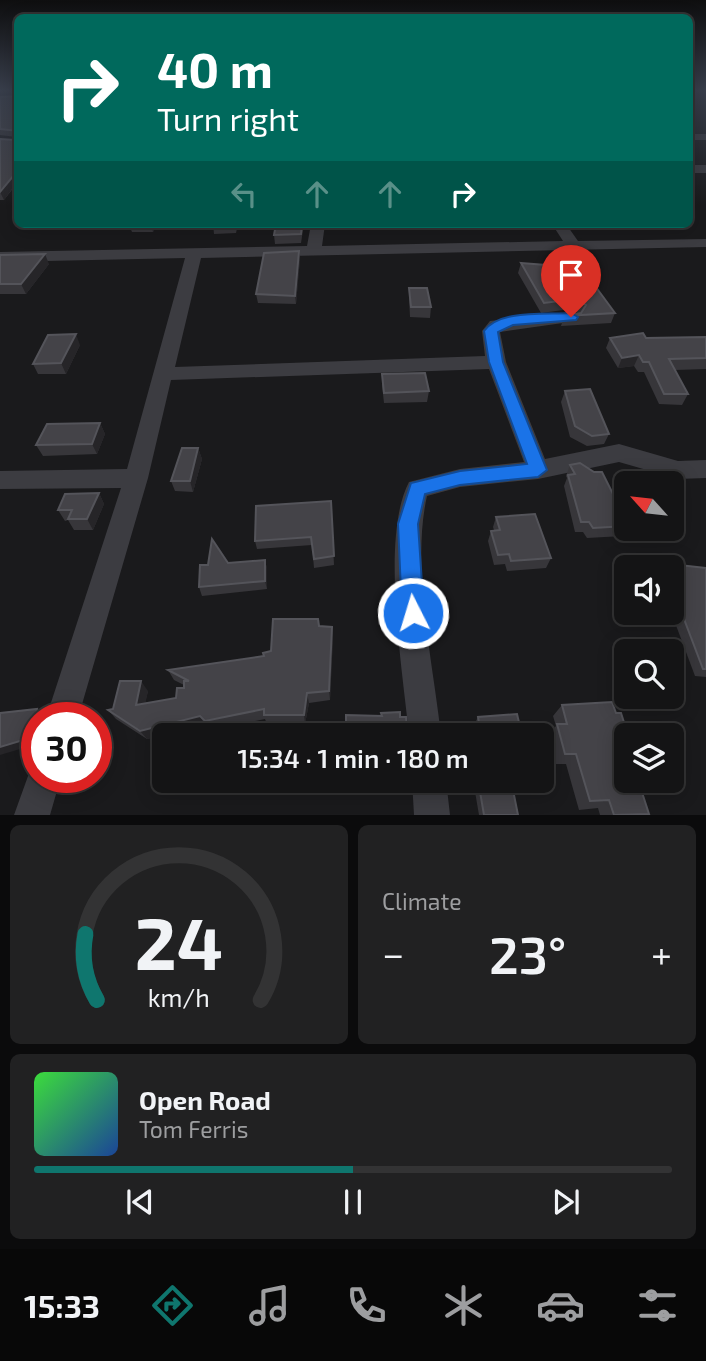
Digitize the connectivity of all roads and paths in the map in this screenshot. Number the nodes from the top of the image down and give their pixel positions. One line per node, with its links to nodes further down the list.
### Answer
1 (317, 228): 5 (street)
2 (562, 228): 4 (street)
3 (706, 243): 4 (street)
4 (573, 245): 5 (street)
5 (314, 251): 6 (street)
6 (194, 255): 7 (street); 10 (street)
7 (0, 257)
8 (571, 317): 9 (street)
9 (496, 362): 10 (street); 12 (street)
10 (164, 374): 13 (street)
11 (706, 469): 12 (street)
12 (538, 470): 16 (street)
13 (136, 478): 14 (street); 15 (street)
14 (0, 480)
15 (67, 702)
16 (424, 723)
17 (39, 793): 19 (street)
18 (430, 793): 20 (street)
19 (32, 815)
20 (432, 815)

